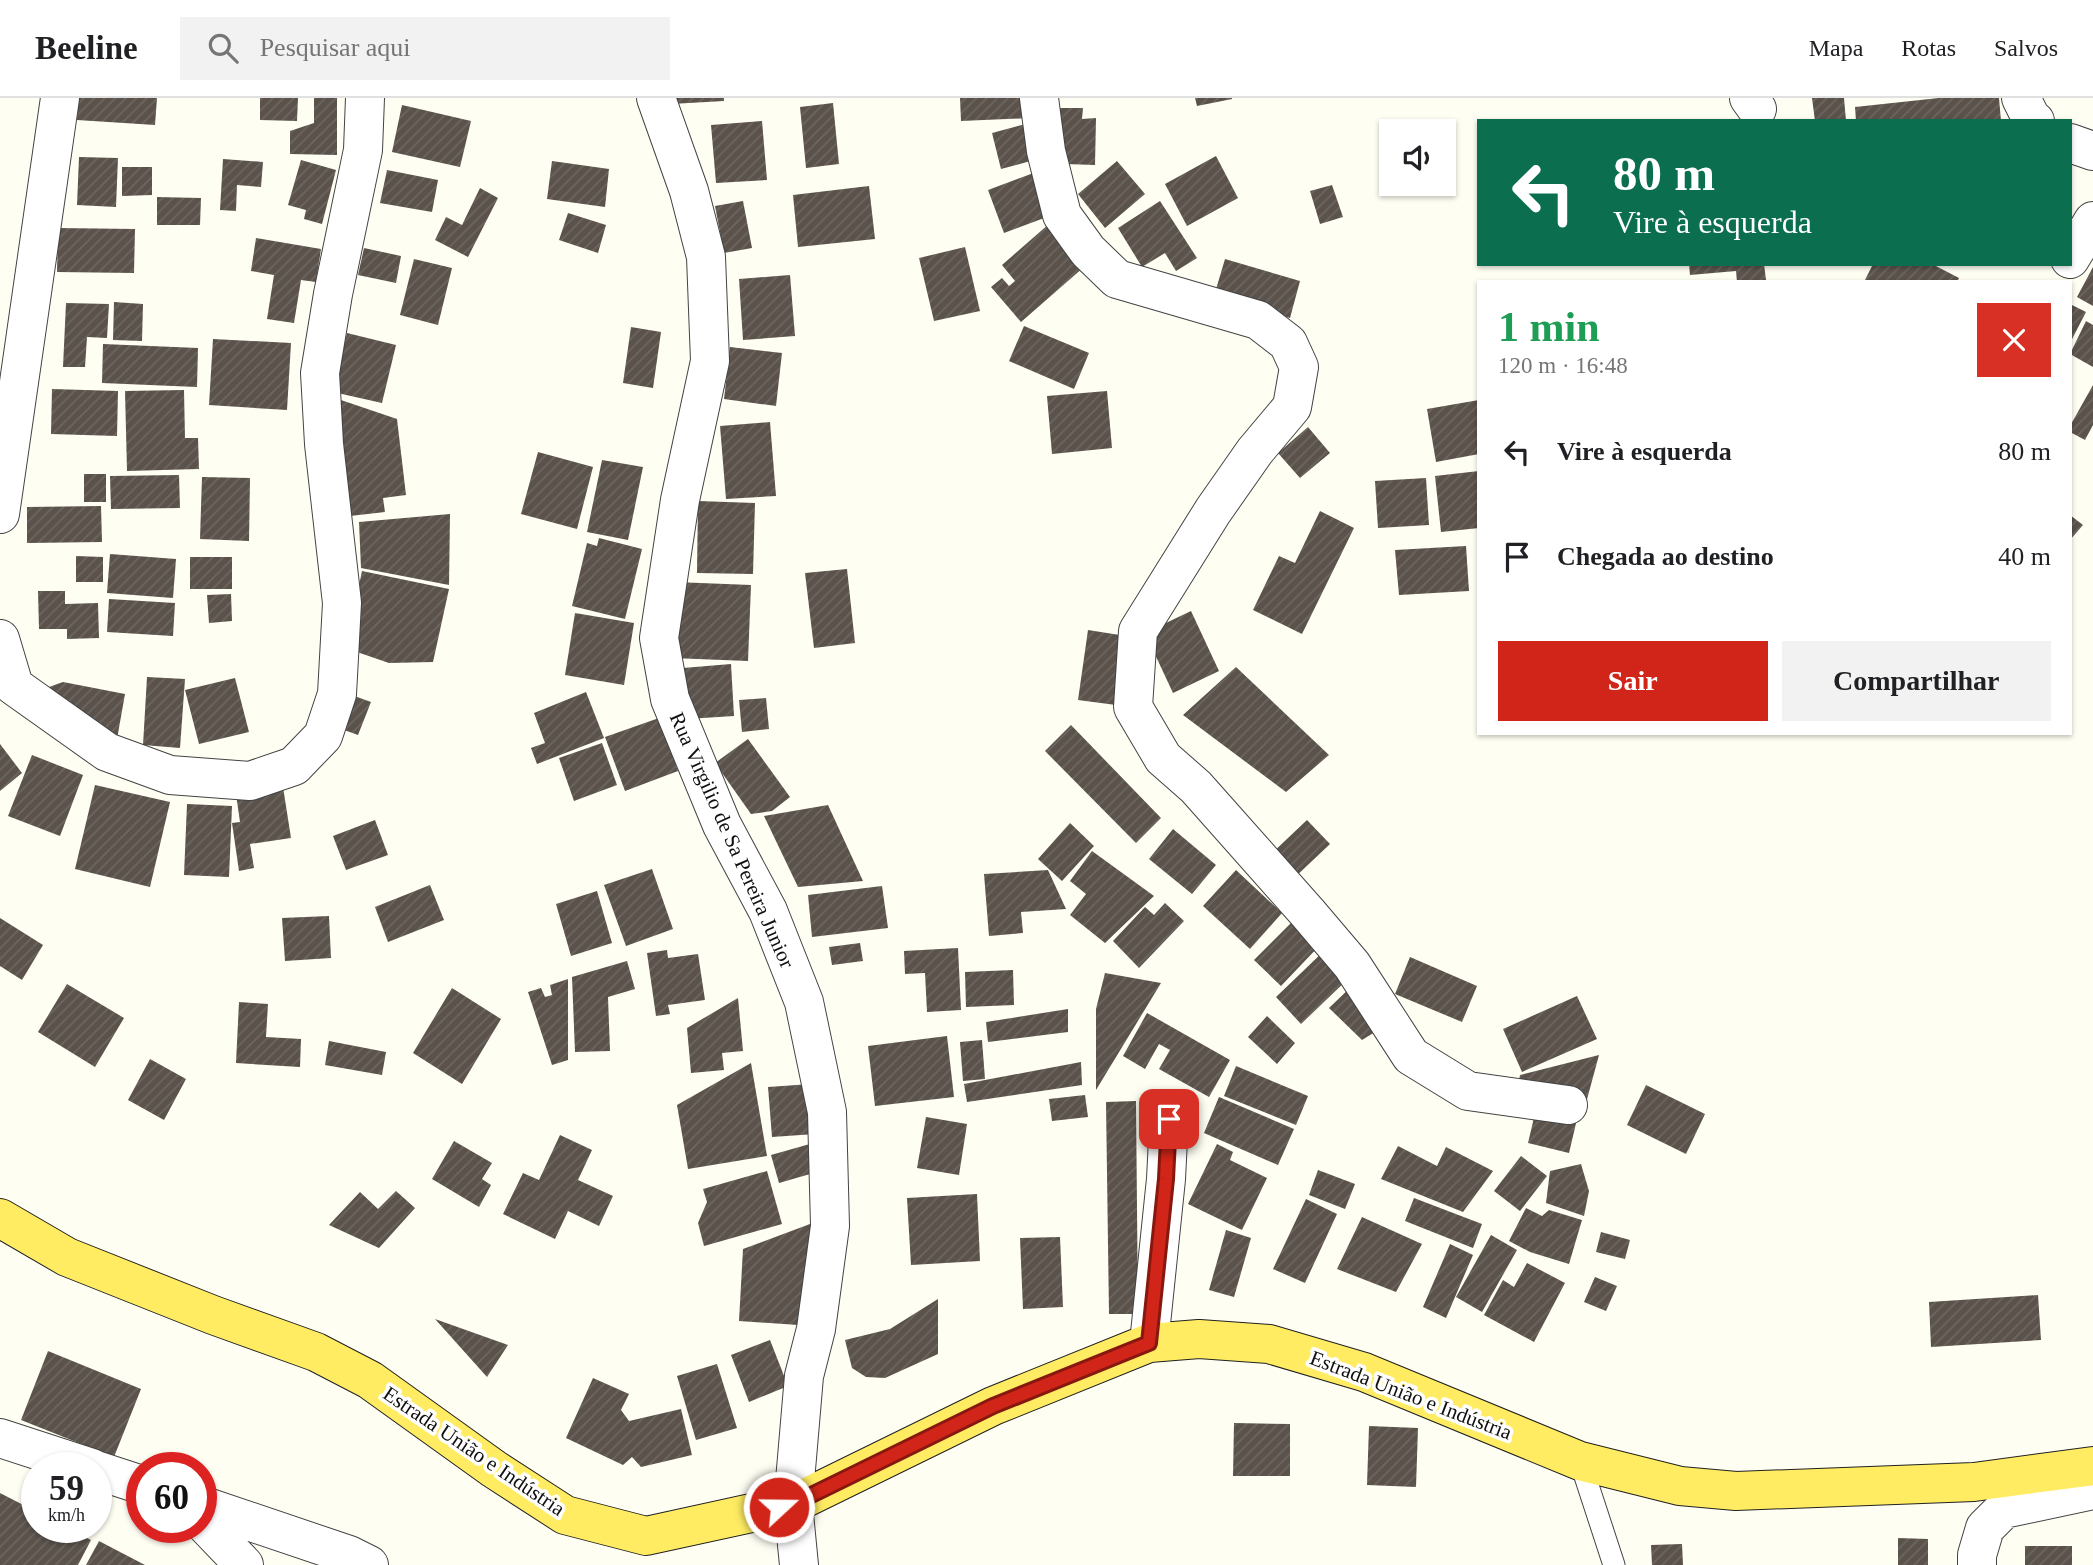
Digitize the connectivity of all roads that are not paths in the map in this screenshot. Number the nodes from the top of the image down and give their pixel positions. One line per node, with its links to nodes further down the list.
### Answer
1 (60, 98): 11 (street)
2 (365, 98): 12 (street)
3 (656, 98): 22 (street, Rua Virgilio de Sa Pereira Junior)
4 (1039, 98): 13 (street)
5 (2021, 98): 6 (street)
6 (2032, 119)
7 (2072, 144): 8 (street)
8 (2093, 151)
9 (2093, 222): 10 (street)
10 (2072, 256)
11 (0, 514)
12 (0, 639)
13 (1568, 1105)
14 (1169, 1119): 16 (street)
15 (0, 1218): 22 (main road, Estrada União e Indústria)
16 (1149, 1343): 19 (main road, Estrada União e Indústria); 22 (main road, Estrada União e Indústria)
17 (0, 1438): 18 (street)
18 (42, 1452)
19 (1580, 1461): 20 (main road, Estrada União e Indústria); 28 (lane)
20 (2093, 1466)
21 (2093, 1490): 29 (street)
22 (793, 1504): 27 (street, Rua Virgilio de Sa Pereira Junior)
23 (217, 1510): 26 (street)
24 (217, 1537): 25 (street)
25 (244, 1565)
26 (369, 1565)
27 (799, 1565)
28 (1614, 1565)
29 (1978, 1565)

